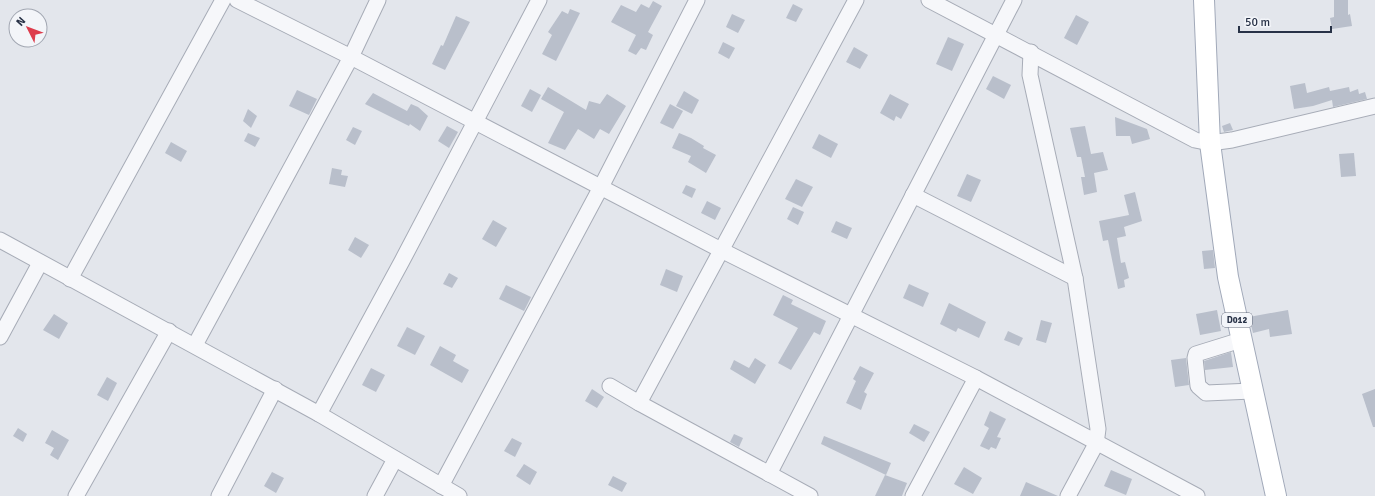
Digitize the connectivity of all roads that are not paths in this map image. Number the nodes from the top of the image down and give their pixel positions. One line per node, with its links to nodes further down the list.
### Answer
1 (223, 0): 22 (street)
2 (237, 0): 12 (street)
3 (378, 0): 12 (street)
4 (539, 0): 14 (street)
5 (697, 0): 16 (street)
6 (856, 0): 19 (street)
7 (929, 0): 10 (street)
8 (1014, 0): 10 (street)
9 (1204, 0): 15 (main road, D012)
10 (996, 35): 11 (street); 17 (street)
11 (1031, 52): 15 (street); 21 (street)
12 (351, 57): 14 (street); 27 (street)
13 (1375, 106): 15 (street)
14 (476, 122): 16 (street); 33 (street)
15 (1210, 143): 26 (main road, D012)
16 (601, 187): 19 (street); 37 (street)
17 (914, 195): 21 (street); 23 (street)
18 (0, 240): 20 (street)
19 (721, 250): 23 (street); 32 (street)
20 (40, 263): 22 (street); 25 (street)
21 (1075, 278): 34 (street)
22 (70, 279): 24 (street)
23 (852, 315): 28 (street); 36 (street)
24 (169, 331): 27 (street); 38 (street)
25 (0, 337)
26 (1241, 340): 31 (main road, D012); 31 (street)
27 (195, 345): 30 (street)
28 (976, 378): 34 (street); 43 (street)
29 (610, 386): 32 (street)
30 (275, 389): 33 (street); 39 (street)
31 (1252, 391): 46 (main road, D012)
32 (638, 403): 36 (street)
33 (319, 414): 35 (street)
34 (1096, 444): 44 (street); 45 (street)
35 (395, 459): 37 (street); 40 (street)
36 (769, 474): 42 (street)
37 (441, 486): 41 (street)
38 (76, 496)
39 (219, 496)
40 (375, 496)
41 (460, 496)
42 (810, 496)
43 (913, 496)
44 (1068, 496)
45 (1197, 496)
46 (1276, 496)

